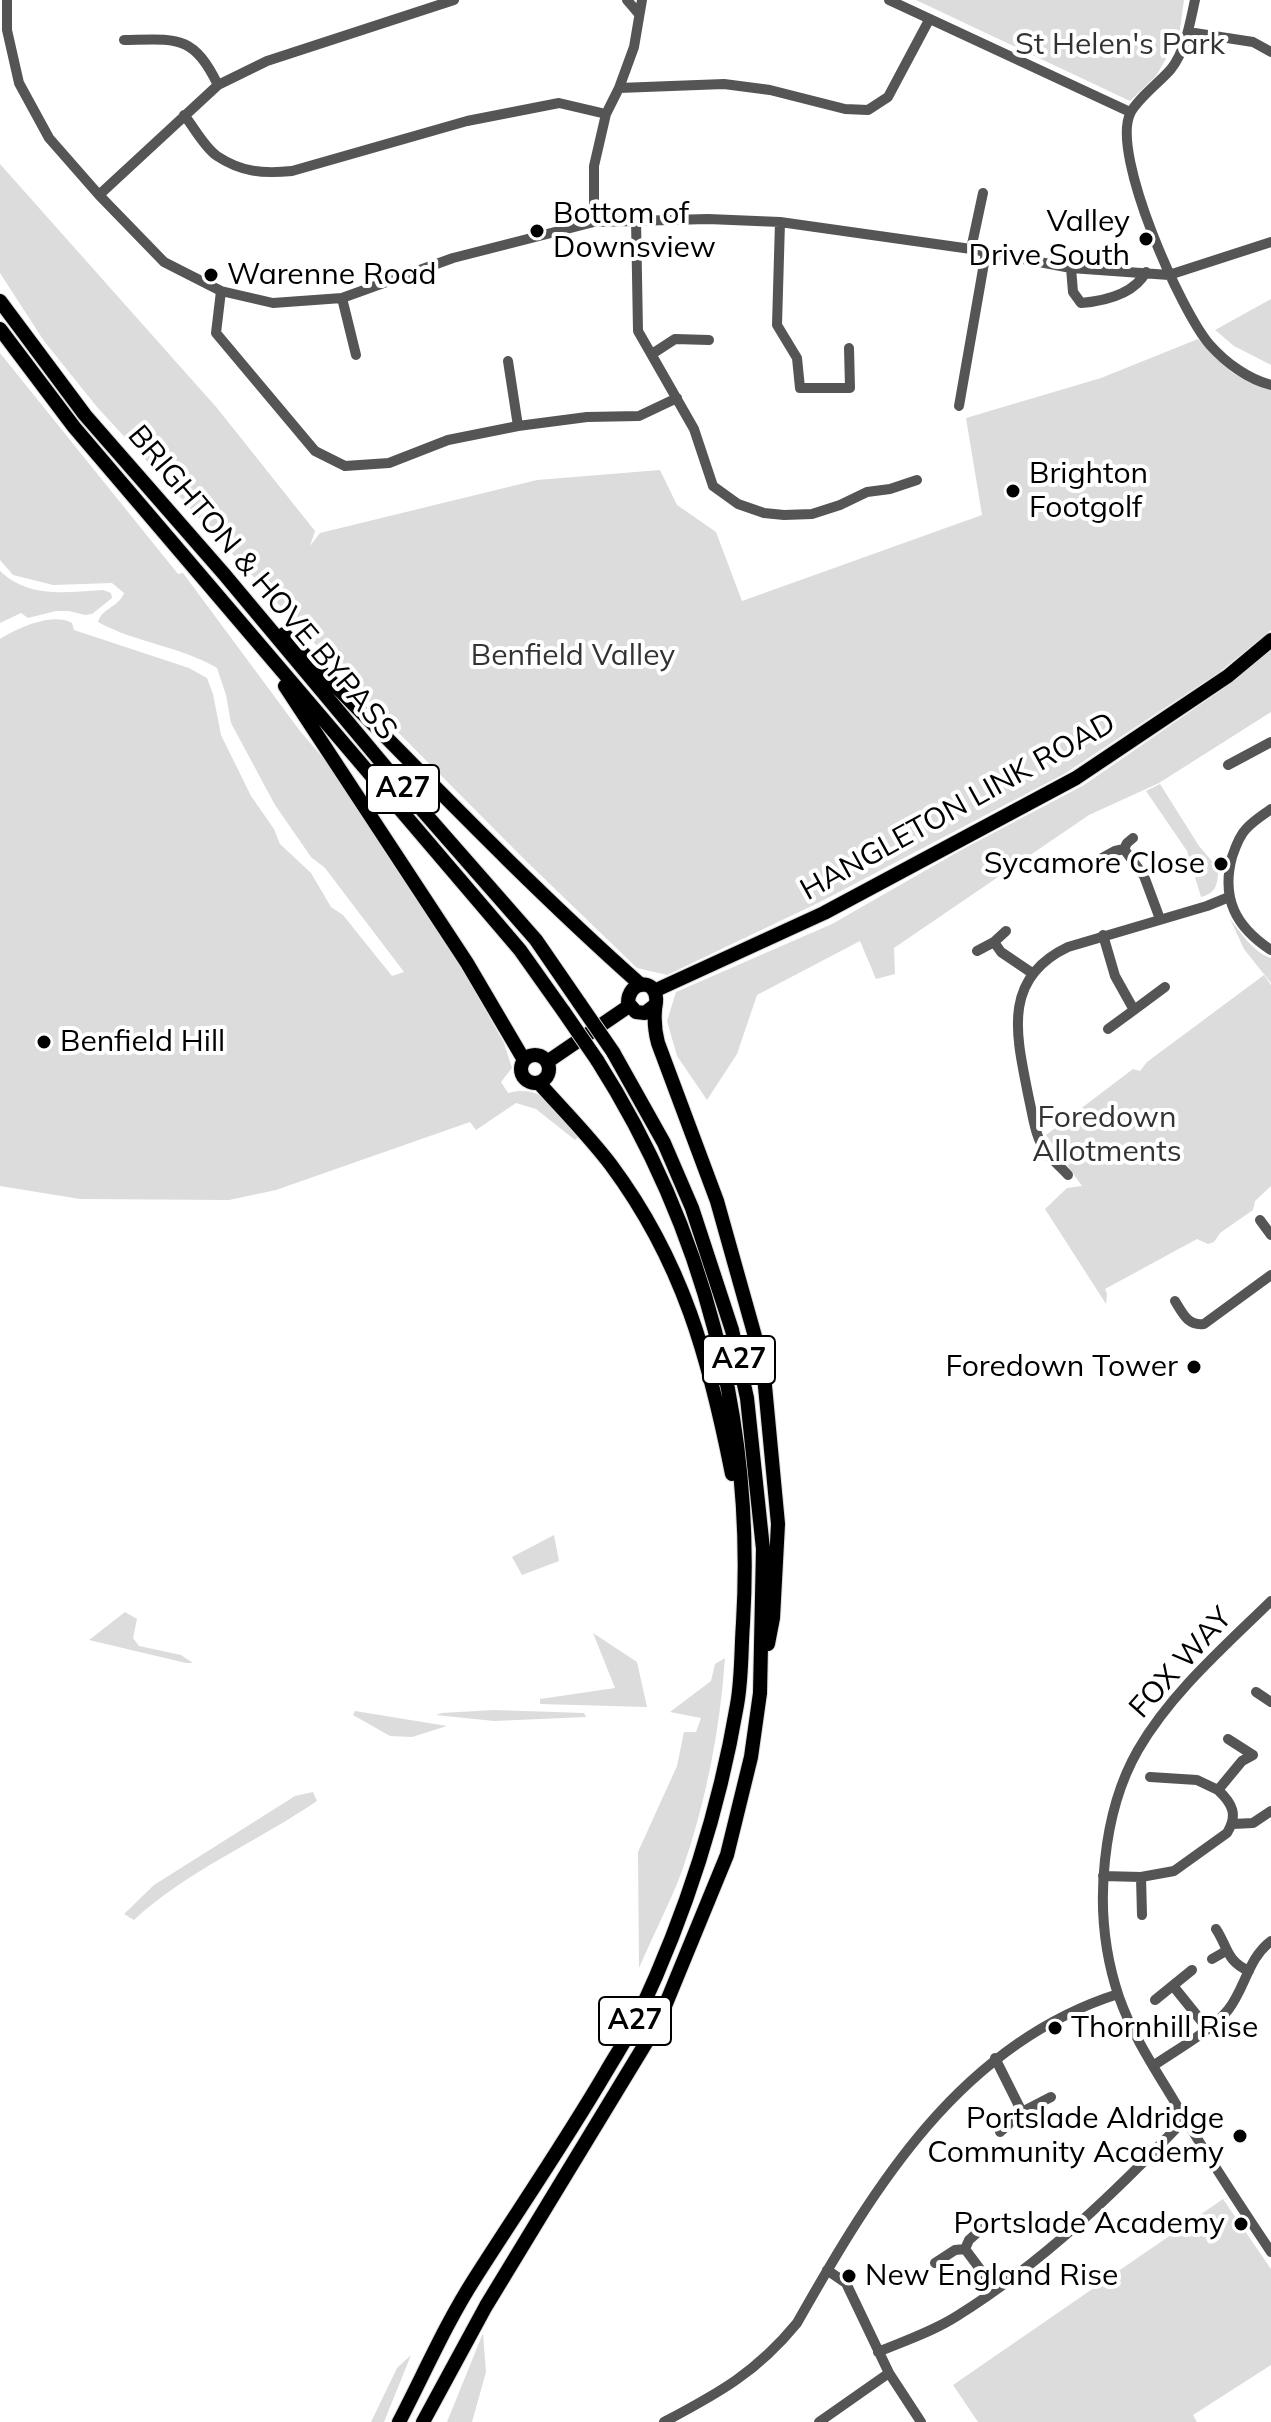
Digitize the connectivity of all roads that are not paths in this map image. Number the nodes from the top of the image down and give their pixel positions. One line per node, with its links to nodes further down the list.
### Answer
1 (7, 0): 18 (street)
2 (454, 0): 12 (street)
3 (627, 0): 7 (street)
4 (642, 0): 7 (street)
5 (889, 0): 8 (street)
6 (1195, 0): 9 (street)
7 (639, 14): 13 (street)
8 (929, 20): 13 (street); 14 (street)
9 (1188, 32): 11 (street); 14 (street)
10 (124, 40): 12 (street)
11 (1271, 52)
12 (218, 85): 16 (street)
13 (619, 88): 15 (street)
14 (1130, 112): 27 (street)
15 (606, 114): 16 (street); 20 (street)
16 (184, 115): 18 (street)
17 (983, 193): 23 (street)
18 (99, 195): 28 (street)
19 (636, 220): 20 (street); 21 (street); 34 (street)
20 (594, 222): 29 (street)
21 (780, 222): 23 (street); 33 (street)
22 (1271, 242): 27 (street)
23 (971, 249): 24 (street)
24 (986, 252): 25 (street); 39 (street)
25 (1071, 268): 26 (street); 26 (street)
26 (1146, 272): 27 (street)
27 (1169, 275): 37 (street)
28 (221, 291): 29 (street); 40 (street)
29 (342, 298): 35 (street)
30 (0, 301): 42 (highway, BRIGHTON & HOVE BYPASS / A27)
31 (0, 329): 43 (highway, BRIGHTON & HOVE BYPASS / A27)
32 (709, 340): 34 (street)
33 (849, 348)
34 (652, 354): 38 (street)
35 (356, 355)
36 (508, 361): 40 (street)
37 (1271, 385)
38 (677, 398): 40 (street); 41 (street)
39 (959, 406)
40 (518, 426)
41 (917, 480)
42 (224, 574): 60 (highway, A27); 75 (highway, BRIGHTON & HOVE BYPASS / A27, bridge)
43 (251, 635): 64 (highway, A27); 72 (highway, BRIGHTON & HOVE BYPASS / A27, bridge)
44 (1271, 640): 60 (highway, HANGLETON LINK ROAD)
45 (1271, 742): 46 (street)
46 (1228, 765)
47 (1271, 809): 51 (street)
48 (1133, 838): 49 (street)
49 (1124, 849): 50 (street); 52 (street)
50 (1095, 862)
51 (1229, 897): 52 (street); 56 (street)
52 (1160, 919): 54 (street)
53 (1006, 931): 55 (street)
54 (1103, 935): 58 (street); 62 (street)
55 (994, 942): 57 (street); 58 (street)
56 (1271, 950)
57 (977, 951)
58 (1032, 973): 67 (street)
59 (1165, 987): 62 (street)
60 (650, 994): 61 (highway); 61 (highway); 75 (highway, A27)
61 (629, 1006): 65 (highway)
62 (1134, 1010): 63 (street)
63 (1108, 1029)
64 (524, 1060): 65 (highway); 66 (highway)
65 (547, 1062): 66 (highway)
66 (539, 1083): 72 (highway, A27)
67 (1068, 1175)
68 (1260, 1220): 69 (street)
69 (1271, 1235)
70 (1271, 1275): 71 (street)
71 (1175, 1301)
72 (746, 1574): 109 (highway, BRIGHTON & HOVE BYPASS / A27)
73 (1271, 1601): 82 (street, FOX WAY)
74 (1256, 1692): 76 (street)
75 (760, 1693): 110 (highway, BRIGHTON & HOVE BYPASS / A27)
76 (1271, 1702)
77 (1228, 1739): 79 (street)
78 (1150, 1777): 79 (street)
79 (1218, 1790): 81 (street)
80 (1271, 1811): 81 (street)
81 (1233, 1824): 83 (street)
82 (1103, 1876): 83 (street); 92 (street, FOX WAY)
83 (1141, 1877): 84 (street)
84 (1142, 1915)
85 (1216, 1929): 87 (street)
86 (1269, 1947): 90 (street)
87 (1226, 1951): 88 (street); 90 (street)
88 (1212, 1959)
89 (1192, 1970): 91 (street)
90 (1249, 1971): 94 (street)
91 (1174, 1987): 93 (street); 94 (street)
92 (1118, 1994): 95 (street); 96 (street, FOX WAY)
93 (1155, 2000)
94 (1207, 2028): 96 (street)
95 (995, 2058): 98 (street); 105 (street)
96 (1153, 2066): 99 (street, FOX WAY)
97 (1051, 2097): 98 (street)
98 (1022, 2112): 100 (street)
99 (1185, 2119): 103 (street, FOX WAY); 106 (street)
100 (1000, 2132)
101 (987, 2224): 102 (street)
102 (965, 2249): 104 (street); 106 (street)
103 (1271, 2252)
104 (935, 2263)
105 (827, 2270): 107 (street); 111 (street)
106 (995, 2289): 107 (street)
107 (878, 2352): 108 (street)
108 (889, 2373): 112 (street); 113 (street)
109 (399, 2422)
110 (423, 2422)
111 (664, 2422)
112 (819, 2422)
113 (921, 2422)

